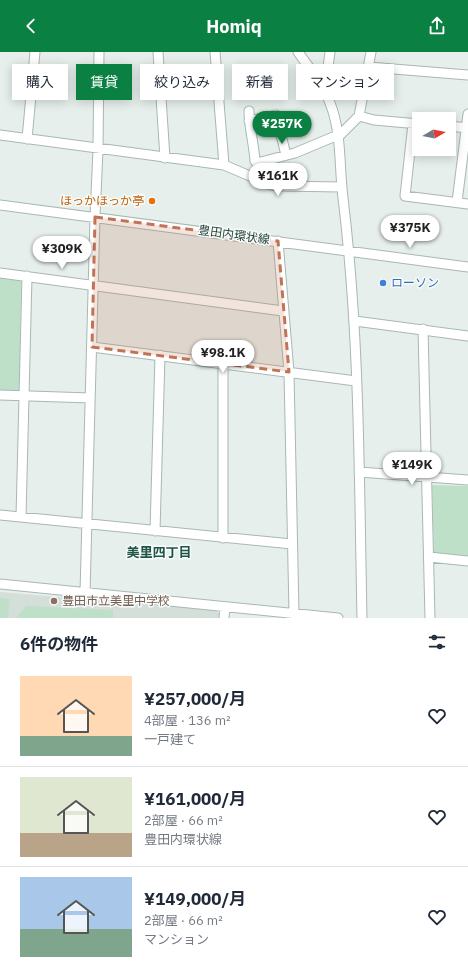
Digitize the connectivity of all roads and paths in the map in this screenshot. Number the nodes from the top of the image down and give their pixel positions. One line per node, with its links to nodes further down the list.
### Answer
1 (34, 52): 28 (street)
2 (99, 52): 29 (street)
3 (158, 52): 8 (street)
4 (215, 52): 9 (street)
5 (298, 52): 10 (street)
6 (330, 52): 11 (street)
7 (371, 52): 12 (street)
8 (159, 64)
9 (216, 64)
10 (307, 64)
11 (328, 64)
12 (369, 64)
13 (394, 70): 14 (street)
14 (468, 75)
15 (161, 100): 32 (street)
16 (218, 100): 33 (street)
17 (329, 100): 27 (street)
18 (362, 100): 21 (street)
19 (249, 111): 22 (street)
20 (468, 114): 25 (street)
21 (359, 116): 23 (street); 27 (street)
22 (249, 121): 31 (street); 31 (street)
23 (412, 124)
24 (456, 127): 25 (street)
25 (468, 128): 35 (street)
26 (0, 135): 28 (street)
27 (338, 136): 31 (street); 34 (street)
28 (27, 139): 29 (street)
29 (98, 150): 32 (street); 38 (street)
30 (412, 150): 35 (street)
31 (286, 155)
32 (165, 158): 33 (street)
33 (224, 165): 34 (street)
34 (341, 187): 40 (street)
35 (456, 202): 36 (street)
36 (468, 204)
37 (0, 205): 38 (street, 豊田内環状線)
38 (95, 217): 39 (street, 豊田内環状線); 44 (street)
39 (278, 241): 40 (street, 豊田内環状線); 45 (street)
40 (349, 251): 41 (street, 豊田内環状線); 46 (street)
41 (468, 267)
42 (0, 273): 43 (street)
43 (27, 276): 44 (street); 55 (street)
44 (94, 285): 45 (street); 49 (street)
45 (283, 311): 52 (street)
46 (355, 321): 47 (street); 53 (street)
47 (423, 329): 48 (street); 58 (street)
48 (468, 336)
49 (92, 348): 50 (street); 56 (street)
50 (160, 355): 51 (street); 63 (street)
51 (223, 363): 52 (street); 64 (street)
52 (288, 372): 53 (street); 65 (street)
53 (356, 381): 57 (street)
54 (0, 395): 55 (street)
55 (23, 396): 56 (street); 61 (street)
56 (90, 398): 62 (street)
57 (359, 472): 58 (street); 74 (street)
58 (426, 476): 59 (street); 66 (street)
59 (468, 480)
60 (0, 516): 61 (street)
61 (21, 517): 62 (street)
62 (88, 525): 63 (street); 69 (street)
63 (155, 531): 64 (street)
64 (223, 538): 65 (street)
65 (292, 544): 71 (street)
66 (429, 557): 67 (street); 75 (street)
67 (468, 561)
68 (0, 584): 69 (street)
69 (85, 593): 70 (street)
70 (225, 607): 71 (street); 72 (street)
71 (294, 614): 73 (street)
72 (224, 618)
73 (338, 618)
74 (362, 618)
75 (430, 618)

